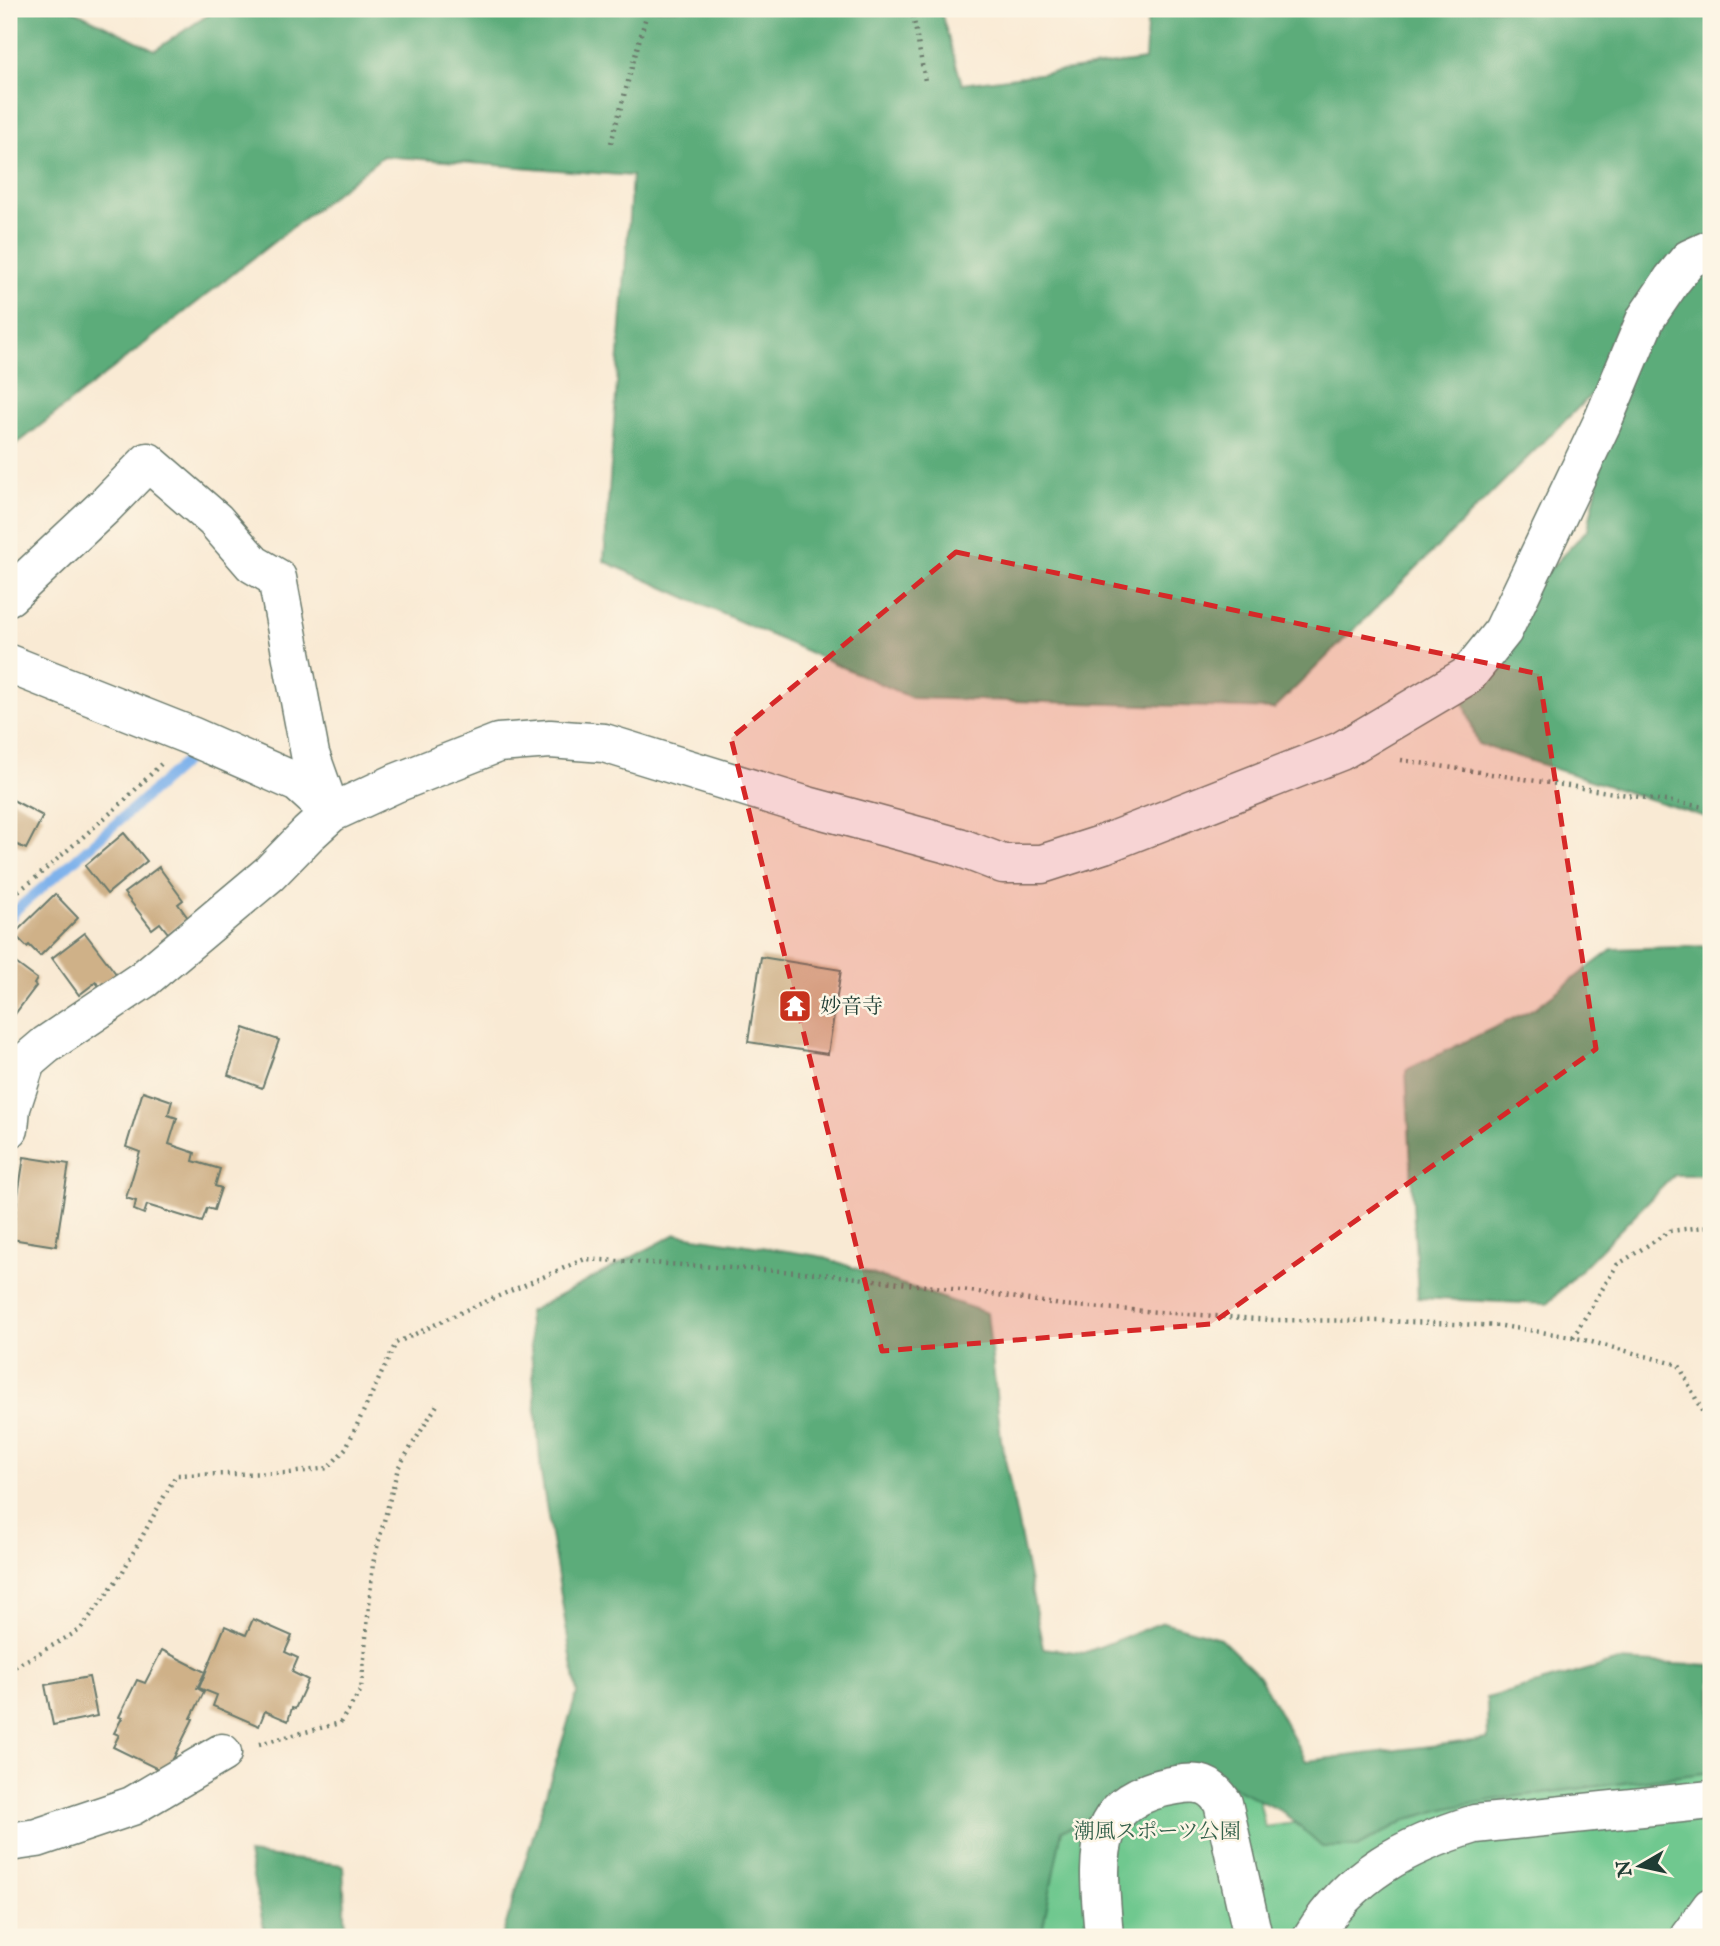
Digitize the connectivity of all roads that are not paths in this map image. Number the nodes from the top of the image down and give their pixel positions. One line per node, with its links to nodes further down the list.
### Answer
1 (1711, 249): 4 (street)
2 (9, 596): 4 (street)
3 (9, 664): 4 (street)
4 (331, 813): 5 (street)
5 (17, 1056): 6 (street)
6 (9, 1129)
7 (222, 1753): 9 (street)
8 (1711, 1800): 13 (street)
9 (9, 1842)
10 (1711, 1907): 14 (street)
11 (1104, 1937): 12 (street)
12 (1253, 1937)
13 (1312, 1937)
14 (1689, 1937)

